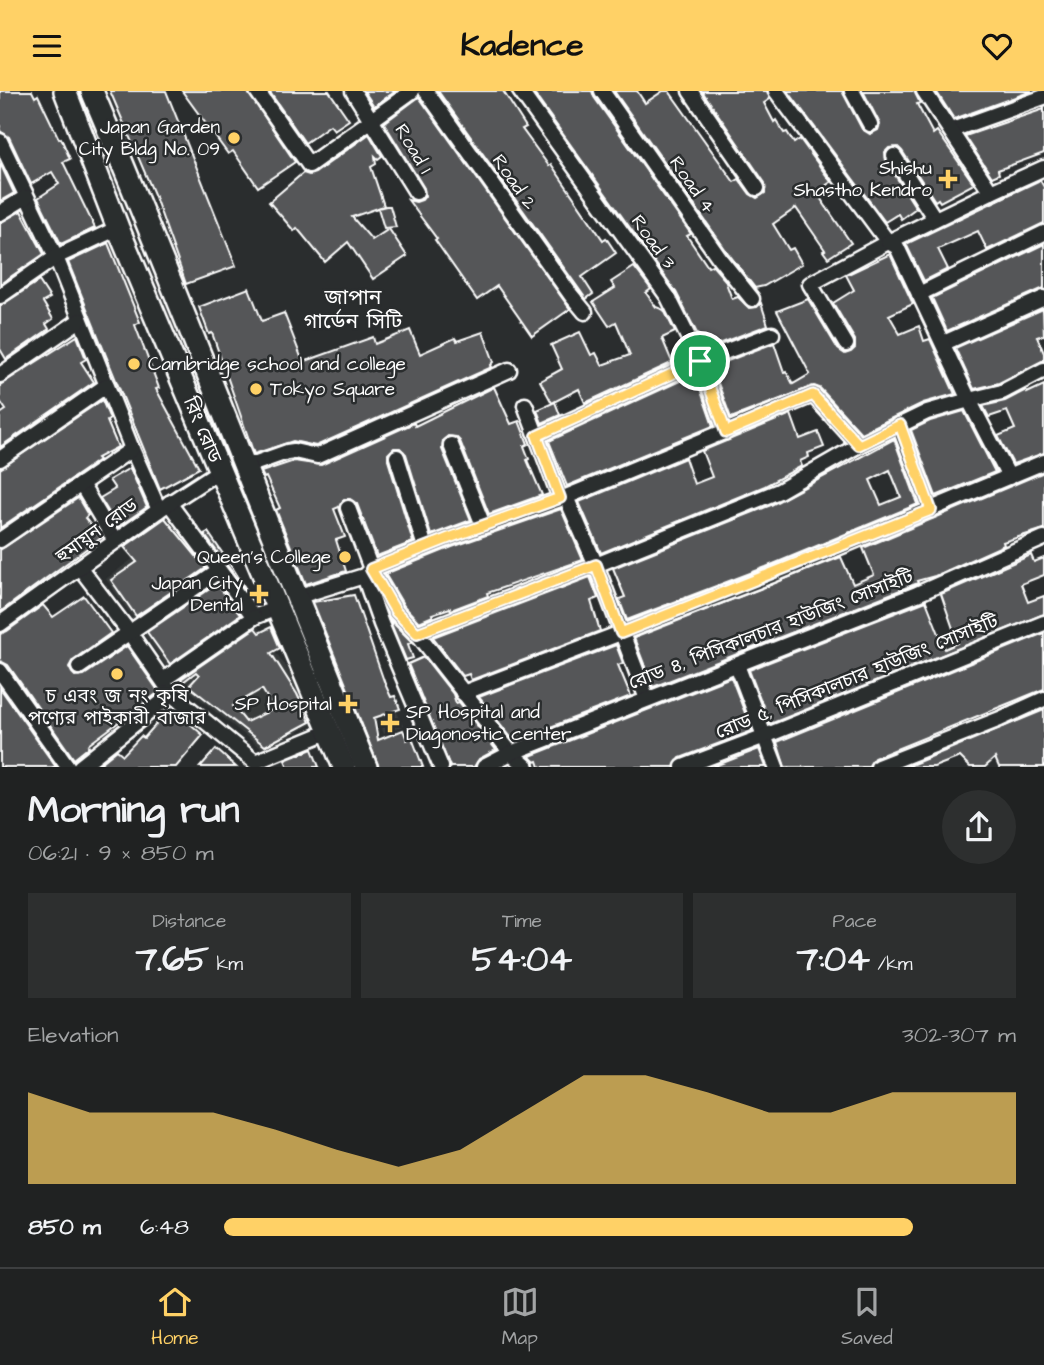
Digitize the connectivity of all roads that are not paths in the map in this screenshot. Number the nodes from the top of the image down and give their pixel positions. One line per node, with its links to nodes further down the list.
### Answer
1 (65, 91): 18 (main road, রিং রোড)
2 (92, 91): 15 (main road, রিং রোড)
3 (257, 91): 14 (street)
4 (353, 91): 14 (street, Road 1)
5 (412, 91): 14 (street)
6 (426, 91): 37 (street, Road 2)
7 (520, 91): 43 (street, Road 3)
8 (602, 91): 35 (street, Road 4)
9 (690, 91): 22 (street)
10 (776, 91): 30 (street)
11 (852, 91): 16 (street)
12 (924, 91): 17 (street)
13 (1044, 97): 17 (street)
14 (373, 120): 23 (street, Road 1)
15 (106, 124): 18 (main road); 36 (main road, রিং রোড)
16 (870, 124)
17 (952, 130): 24 (street)
18 (82, 133): 28 (main road, রিং রোড)
19 (0, 141): 25 (street)
20 (894, 156): 27 (street)
21 (1044, 168): 24 (street)
22 (757, 188)
23 (416, 192)
24 (991, 193): 27 (street)
25 (26, 197): 26 (street); 31 (street)
26 (0, 213)
27 (935, 219): 30 (street)
28 (118, 228): 31 (street); 39 (main road, রিং রোড)
29 (1044, 233): 32 (street)
30 (888, 242): 32 (street); 41 (street)
31 (56, 257): 33 (street); 38 (street)
32 (919, 294): 42 (street)
33 (0, 296)
34 (1044, 298): 42 (street)
35 (752, 299)
36 (184, 310): 39 (main road); 59 (main road, রিং রোড)
37 (585, 312)
38 (80, 320): 46 (street); 47 (street)
39 (157, 320): 60 (main road, রিং রোড)
40 (772, 334): 43 (street)
41 (846, 344)
42 (944, 344): 48 (street)
43 (700, 361): 51 (street, Road 3); 52 (street)
44 (509, 370): 59 (street)
45 (1044, 370): 48 (street)
46 (0, 375)
47 (107, 385): 55 (street); 57 (street)
48 (969, 400): 50 (street); 61 (street)
49 (525, 405): 52 (street)
50 (900, 425): 54 (street); 66 (street)
51 (726, 432): 54 (street); 63 (street)
52 (537, 436): 63 (street)
53 (451, 445): 67 (street)
54 (859, 445): 72 (street)
55 (132, 449): 62 (street); 64 (street)
56 (397, 457): 71 (street)
57 (0, 459)
58 (1044, 462): 61 (street)
59 (245, 467): 76 (main road, রিং রোড)
60 (219, 471): 64 (street, হুমায়ুন রোড); 77 (main road, রিং রোড)
61 (1009, 477): 66 (street)
62 (81, 484): 69 (street); 70 (street)
63 (563, 497): 67 (street); 72 (street)
64 (164, 506): 70 (street, হুমায়ুন রোড); 74 (street)
65 (348, 509): 75 (street)
66 (931, 510): 83 (street)
67 (483, 526): 71 (street)
68 (1044, 538): 84 (street, রোড ৪, পিসিকালচার হাউজিং সোসাইটি)
69 (0, 540)
70 (115, 541): 73 (street, হুমায়ুন রোড)
71 (425, 547): 75 (street)
72 (596, 565): 82 (street); 83 (street)
73 (80, 568): 80 (street, হুমায়ুন রোড); 81 (street)
74 (219, 571): 78 (street); 81 (street)
75 (368, 572): 76 (street); 82 (street); 100 (street)
76 (296, 597): 99 (main road, রিং রোড)
77 (277, 608): 78 (street); 92 (main road, রিং রোড)
78 (254, 617): 87 (street)
79 (1044, 623): 93 (street, রোড ৫, পিসিকালচার হাউজিং সোসাইটি)
80 (0, 624)
81 (129, 632): 85 (street); 87 (street)
82 (417, 633): 88 (street)
83 (621, 633): 88 (street); 90 (street)
84 (737, 665): 90 (street, রোড ৪, পিসিকালচার হাউজিং সোসাইটি); 93 (street)
85 (79, 667)
86 (0, 671): 96 (street)
87 (163, 680): 89 (street)
88 (463, 692): 94 (street)
89 (172, 694): 95 (street); 97 (street)
90 (647, 699): 94 (street, রোড ৪, পিসিকালচার হাউজিং সোসাইটি)
91 (1044, 699): 105 (street)
92 (330, 731): 95 (street); 98 (main road, রিং রোড)
93 (765, 736): 103 (street, রোড ৫, পিসিকালচার হাউজিং সোসাইটি); 104 (street)
94 (511, 753): 101 (street, রোড ৪, পিসিকালচার হাউজিং সোসাইটি); 102 (street)
95 (258, 764)
96 (68, 767)
97 (80, 767)
98 (344, 767)
99 (366, 767)
100 (441, 767)
101 (484, 767)
102 (527, 767)
103 (683, 767)
104 (776, 767)
105 (878, 767)

